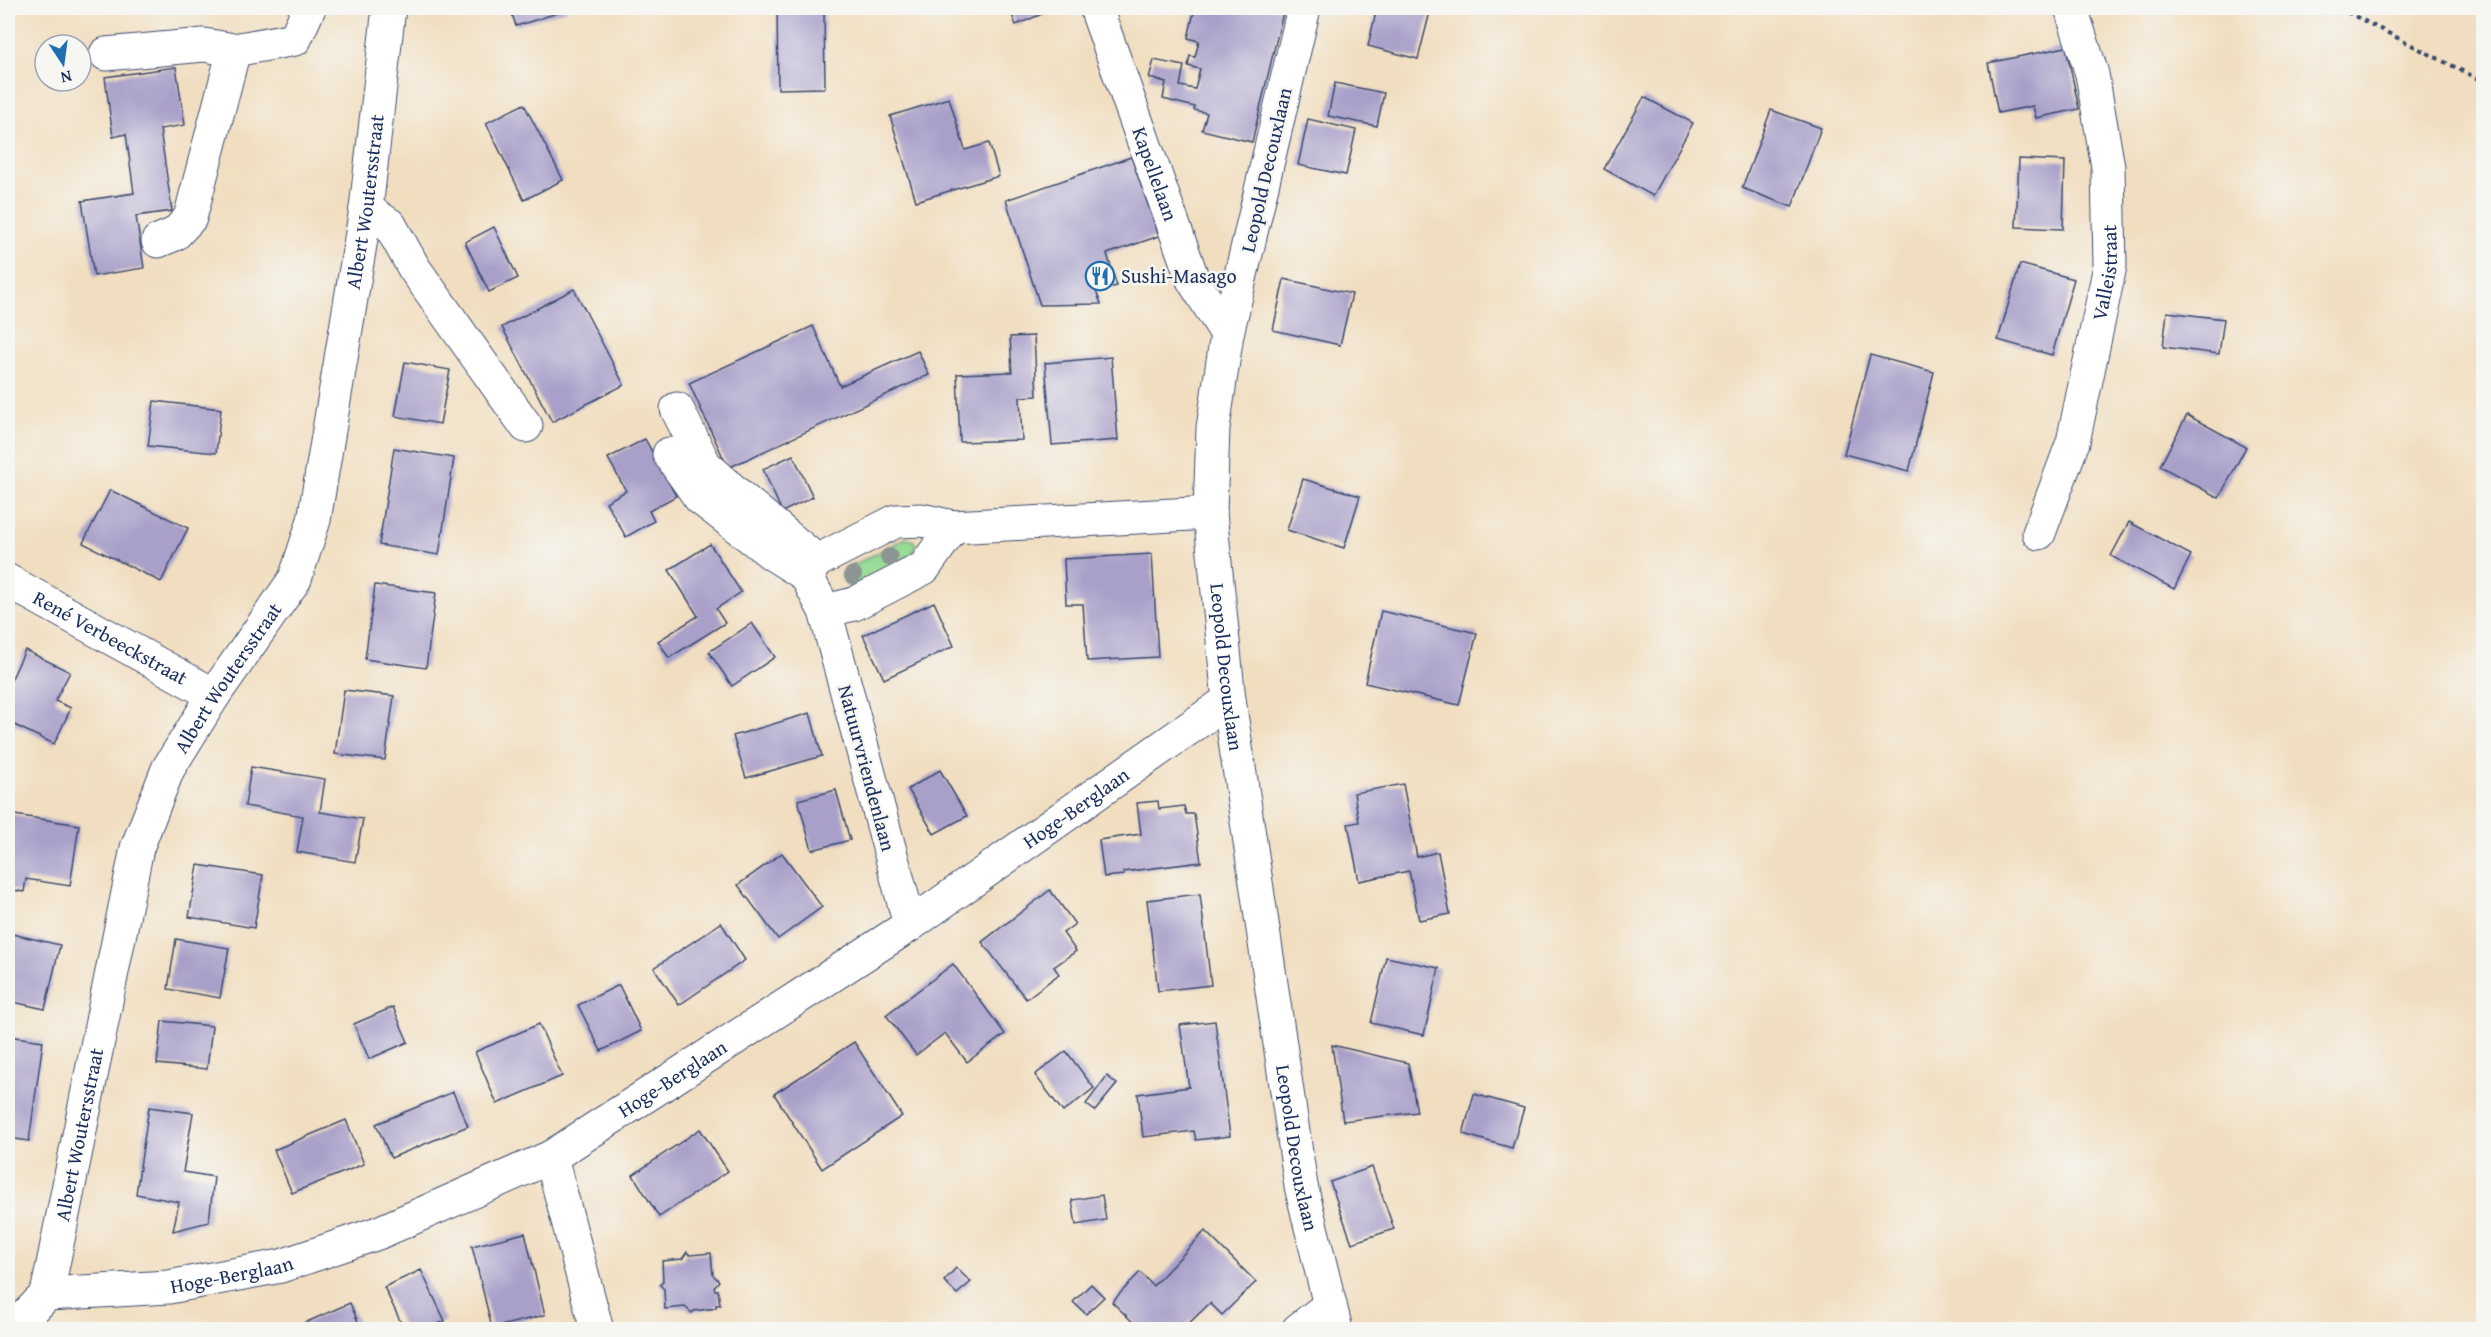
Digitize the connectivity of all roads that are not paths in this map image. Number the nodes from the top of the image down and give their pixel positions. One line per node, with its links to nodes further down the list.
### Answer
1 (309, 8): 6 (street)
2 (389, 8): 8 (street, Albert Woutersstraat)
3 (1096, 8): 10 (street, Kapellelaan)
4 (1304, 8): 10 (street, Leopold Decouxlaan)
5 (2072, 8): 16 (street, Valleistraat)
6 (234, 50): 7 (street); 9 (street)
7 (106, 54)
8 (366, 208): 12 (street); 20 (street, Albert Woutersstraat)
9 (158, 241)
10 (1227, 334): 14 (street, Leopold Decouxlaan)
11 (677, 409): 17 (street)
12 (526, 426)
13 (669, 454): 17 (street)
14 (1210, 513): 15 (street); 21 (street, Leopold Decouxlaan)
15 (953, 527): 17 (street); 19 (street)
16 (2039, 533)
17 (812, 568): 19 (street, Natuurvriendenlaan)
18 (8, 581): 20 (street, René Verbeeckstraat)
19 (825, 611): 22 (street, Natuurvriendenlaan)
20 (214, 695): 24 (street, Albert Woutersstraat)
21 (1229, 700): 22 (street, Hoge-Berglaan); 25 (street, Leopold Decouxlaan)
22 (910, 925): 23 (street, Hoge-Berglaan)
23 (551, 1157): 24 (street, Hoge-Berglaan); 27 (street)
24 (47, 1294): 26 (street)
25 (1334, 1317): 28 (street)
26 (12, 1329)
27 (597, 1329)
28 (1298, 1329)

